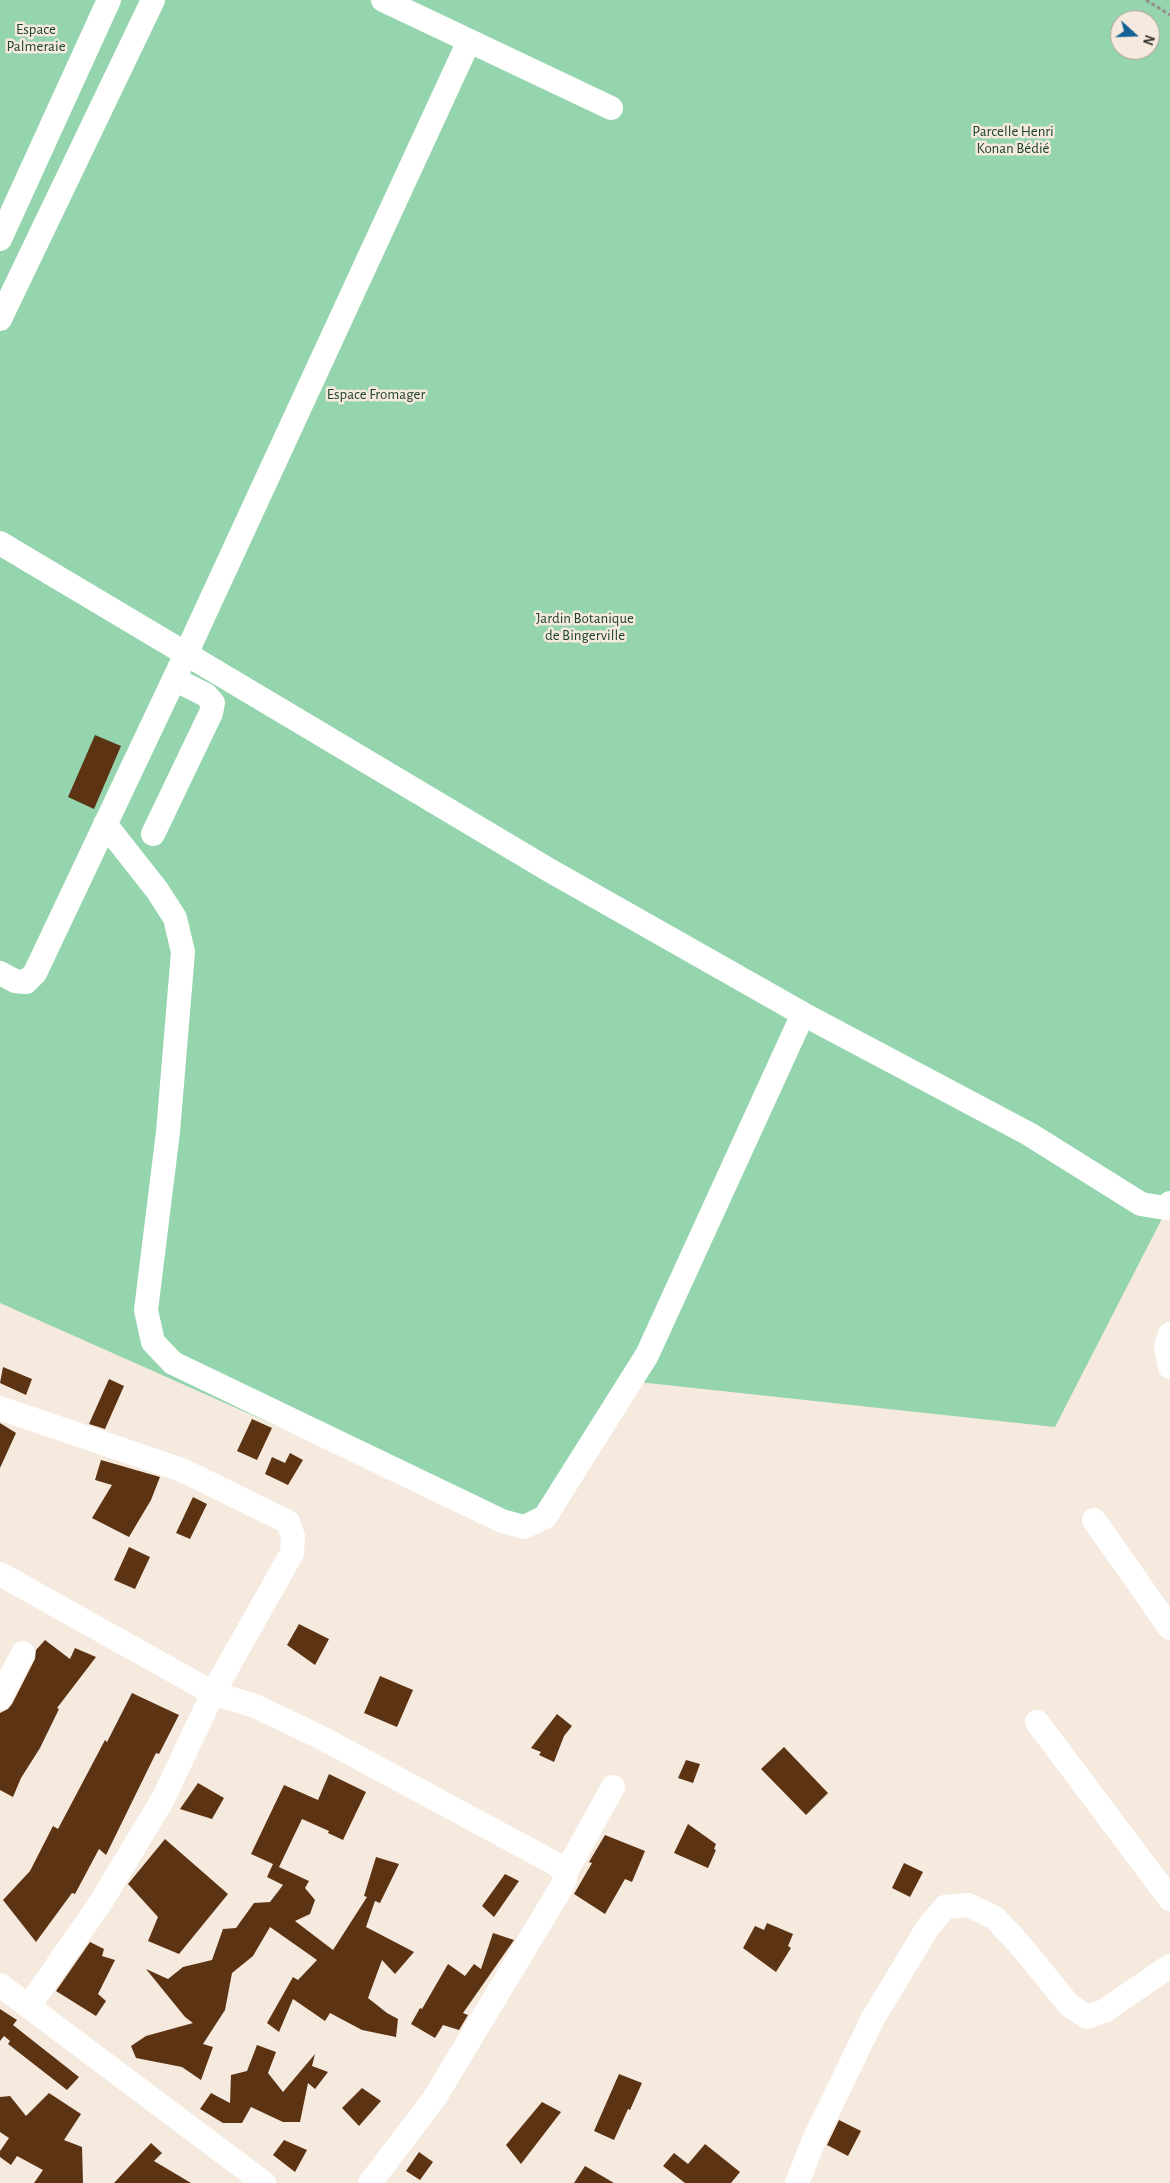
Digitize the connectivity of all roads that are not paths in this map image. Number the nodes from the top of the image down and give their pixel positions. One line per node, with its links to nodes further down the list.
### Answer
1 (109, 0): 6 (street)
2 (153, 0): 7 (street)
3 (384, 0): 4 (street)
4 (469, 41): 5 (street); 9 (street)
5 (612, 108)
6 (0, 239)
7 (0, 319)
8 (0, 544): 9 (street)
9 (186, 654): 10 (street); 14 (street)
10 (174, 679): 11 (street); 12 (street)
11 (105, 824): 13 (street); 14 (street)
12 (153, 834)
13 (0, 973)
14 (803, 1014): 15 (street)
15 (1170, 1203)
16 (1170, 1334): 17 (street)
17 (1170, 1367)
18 (0, 1408): 23 (street)
19 (1094, 1520): 21 (street)
20 (0, 1574): 23 (street)
21 (1170, 1628)
22 (23, 1653): 24 (street)
23 (213, 1693): 27 (street); 31 (street)
24 (0, 1698)
25 (1037, 1722): 28 (street)
26 (613, 1787): 27 (street)
27 (566, 1872): 33 (street)
28 (1170, 1899)
29 (1170, 1966): 34 (street)
30 (0, 1985): 31 (street)
31 (28, 2006): 32 (street)
32 (264, 2183)
33 (370, 2183)
34 (797, 2183)

